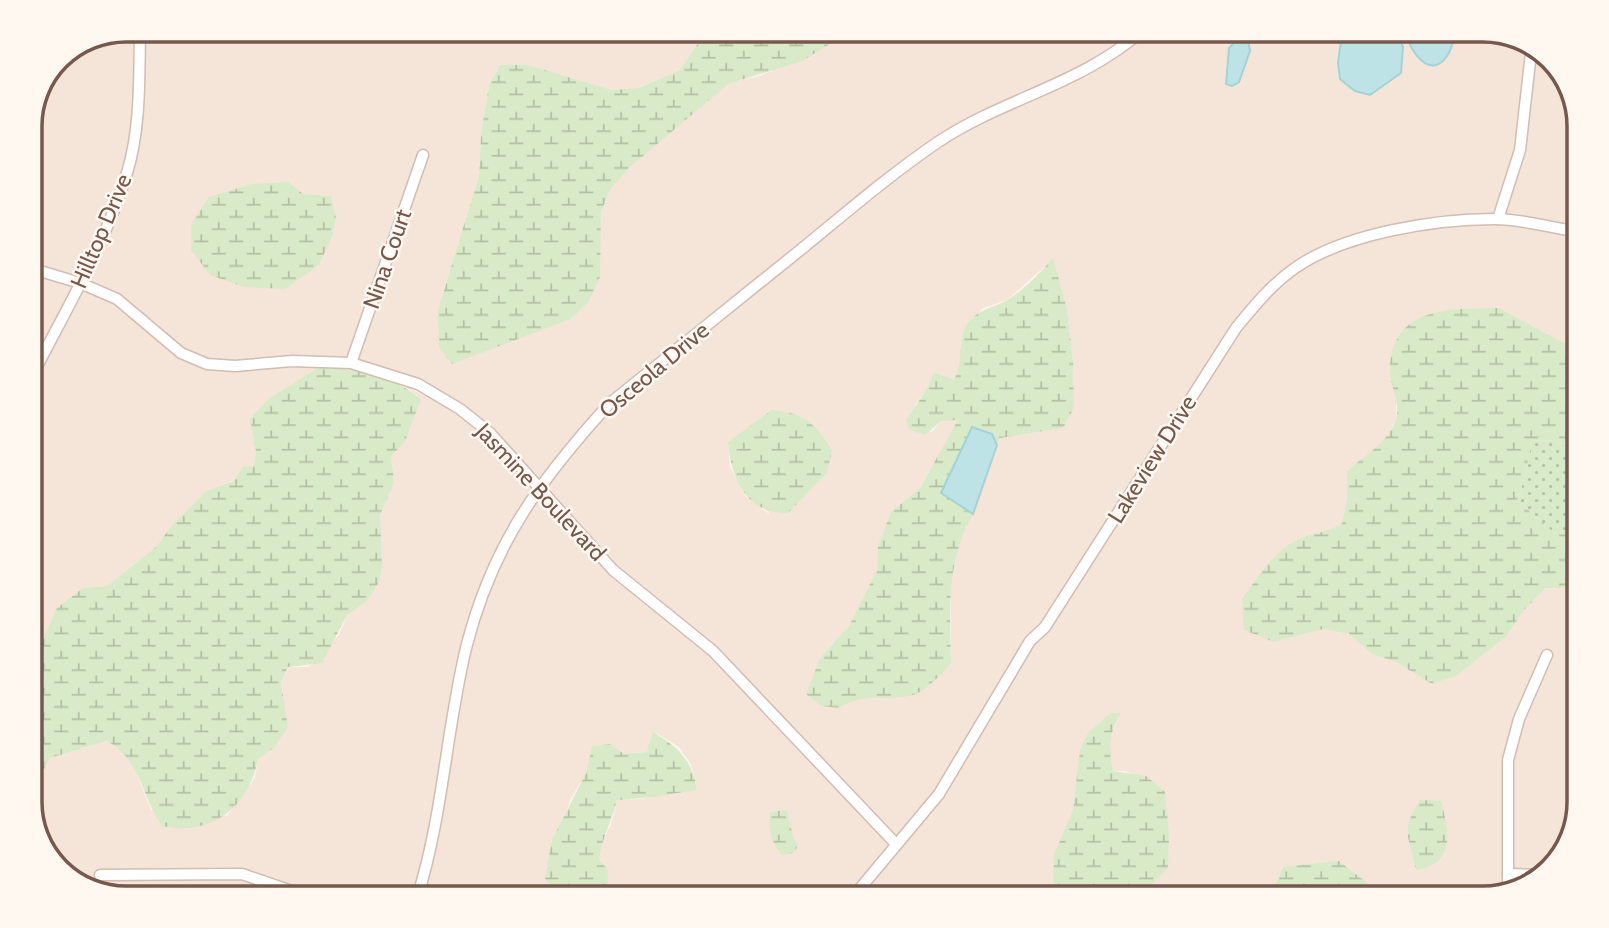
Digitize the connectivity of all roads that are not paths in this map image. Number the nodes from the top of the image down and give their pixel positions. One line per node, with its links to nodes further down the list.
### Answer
1 (139, 42): 8 (street, Hilltop Drive)
2 (1129, 42): 11 (street, Osceola Drive)
3 (1531, 57): 5 (street)
4 (423, 155): 10 (street, Nina Court)
5 (1498, 219): 6 (street, Lakeview Drive); 13 (street, Lakeview Drive)
6 (1567, 230)
7 (42, 272): 8 (street, Jasmine Boulevard)
8 (80, 283): 9 (street, Hilltop Drive); 10 (street, Jasmine Boulevard)
9 (42, 357)
10 (351, 363): 11 (street, Jasmine Boulevard)
11 (537, 488): 13 (street, Jasmine Boulevard); 19 (street, Osceola Drive)
12 (1546, 655): 14 (street)
13 (896, 844): 20 (street, Lakeview Drive)
14 (1508, 874): 16 (street); 17 (street)
15 (100, 875): 18 (street)
16 (1526, 875)
17 (1508, 882)
18 (277, 886)
19 (421, 886)
20 (862, 886)

